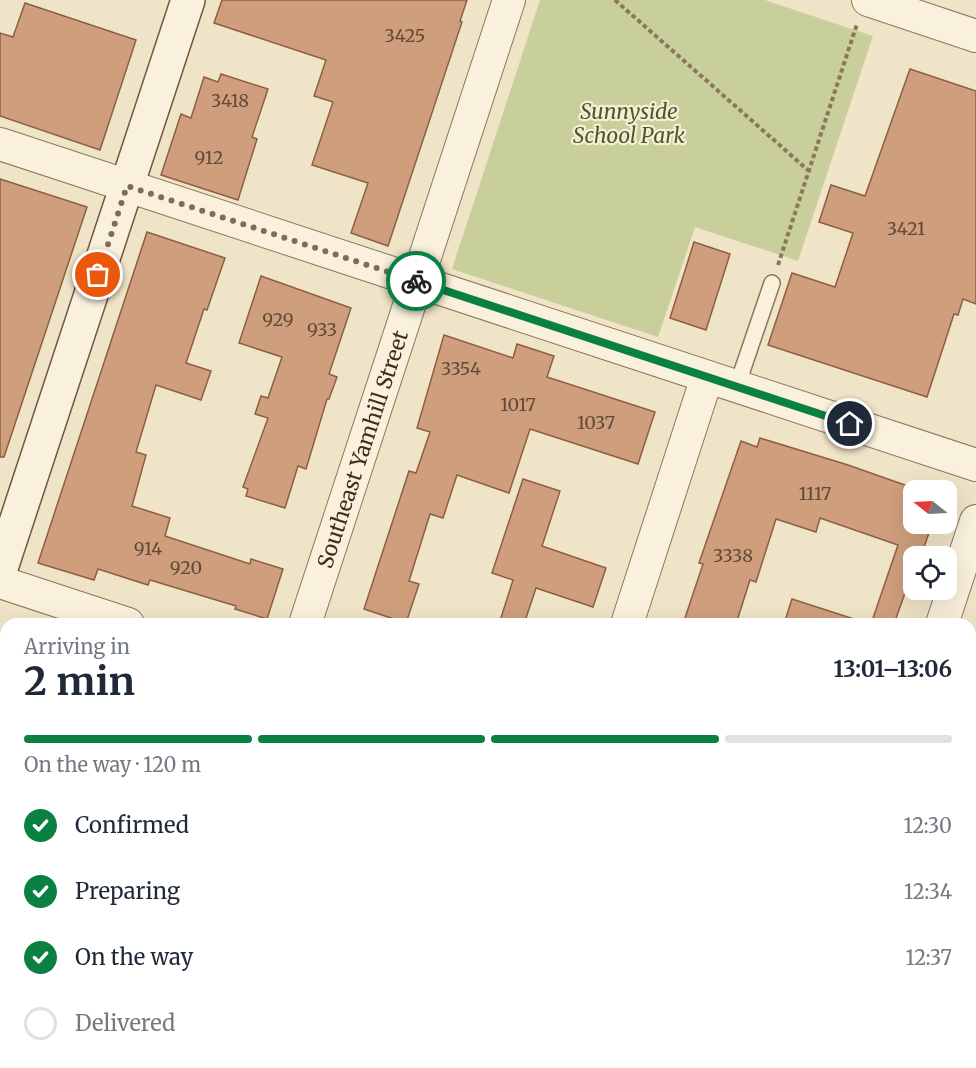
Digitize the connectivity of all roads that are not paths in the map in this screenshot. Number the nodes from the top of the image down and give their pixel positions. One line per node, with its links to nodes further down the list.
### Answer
1 (188, 0): 6 (main road)
2 (509, 0): 7 (street, Southeast Yamhill Street)
3 (863, 11): 4 (street)
4 (976, 36)
5 (0, 144): 6 (street)
6 (127, 186): 7 (street); 13 (main road)
7 (417, 281): 9 (street); 16 (street, Southeast Yamhill Street)
8 (772, 283): 10 (lane)
9 (707, 377): 10 (street); 17 (street)
10 (737, 386): 11 (street)
11 (976, 465)
12 (976, 521): 18 (street)
13 (0, 571)
14 (0, 582): 15 (street)
15 (110, 618)
16 (307, 618)
17 (629, 618)
18 (944, 618)

